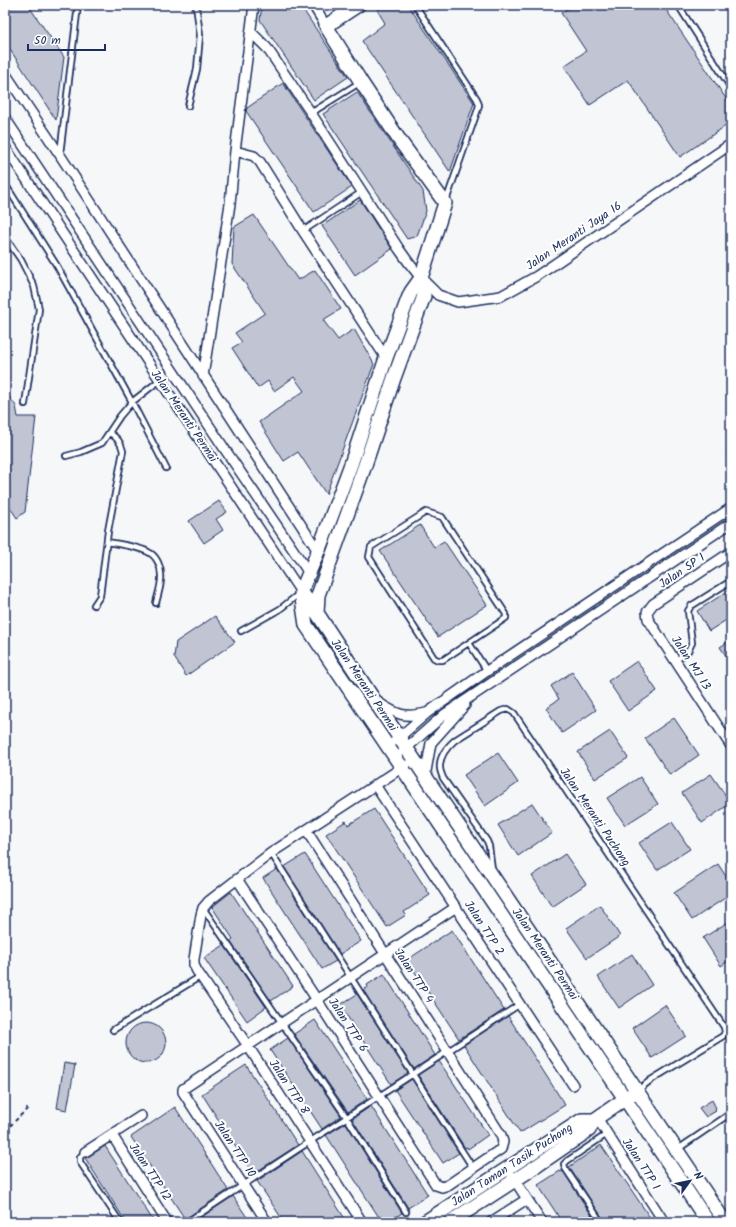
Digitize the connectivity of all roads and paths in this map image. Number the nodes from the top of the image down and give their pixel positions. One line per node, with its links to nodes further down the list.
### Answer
1 (78, 5): 19 (lane)
2 (196, 5): 13 (lane)
3 (254, 5): 9 (street)
4 (314, 5): 8 (street)
5 (358, 5): 8 (street)
6 (415, 5): 22 (lane)
7 (678, 5): 12 (lane)
8 (326, 26): 11 (street)
9 (250, 32): 14 (street, Jalan Meranti Jaya 16); 18 (street)
10 (5, 73): 19 (street)
11 (361, 82): 14 (lane); 22 (street)
12 (731, 88)
13 (188, 106)
14 (311, 113): 21 (street, Jalan Meranti Jaya 16)
15 (5, 118): 39 (street, Jalan Meranti Permai)
16 (731, 144): 25 (street, Jalan Meranti Jaya 16)
17 (5, 147): 28 (street, Jalan Meranti Permai)
18 (235, 151): 23 (street); 27 (street)
19 (60, 155): 27 (street)
20 (5, 184): 29 (lane)
21 (362, 192): 23 (lane); 25 (street, Jalan Meranti Jaya 16)
22 (445, 203): 25 (street)
23 (303, 231): 26 (street)
24 (5, 237): 30 (lane)
25 (421, 278): 26 (street); 45 (street)
26 (386, 358): 37 (street)
27 (203, 376): 37 (street)
28 (160, 380): 29 (lane); 41 (street, Jalan Meranti Permai)
29 (132, 402): 31 (lane); 33 (lane)
30 (25, 404)
31 (110, 433): 32 (lane); 36 (lane)
32 (66, 456)
33 (166, 468)
34 (731, 508): 49 (street)
35 (731, 523): 50 (street)
36 (107, 542): 42 (lane); 43 (lane)
37 (318, 551): 39 (street)
38 (731, 552): 44 (street, Jalan SP 1)
39 (309, 573): 41 (street)
40 (731, 581): 48 (lane)
41 (301, 592): 45 (street, Jalan Meranti Permai); 46 (lane); 55 (street)
42 (156, 603)
43 (94, 605)
44 (647, 612): 48 (street, Jalan MJ 13)
45 (317, 614): 51 (street, Jalan Meranti Permai)
46 (241, 630)
47 (469, 643): 47 (lane); 49 (lane)
48 (675, 660): 54 (street, Jalan MJ 13)
49 (487, 671): 52 (street)
50 (474, 695): 53 (street); 57 (street)
51 (374, 700): 52 (street); 53 (street, Jalan Meranti Permai)
52 (427, 713): 53 (street)
53 (403, 743): 55 (street); 55 (street); 56 (street, Jalan Meranti Permai)
54 (730, 744)
55 (396, 757): 56 (street); 58 (street); 78 (street)
56 (414, 760): 57 (street, Jalan Meranti Permai)
57 (425, 777): 61 (street, Jalan Meranti Permai)
58 (375, 785): 59 (street); 63 (street, Jalan TTP 2)
59 (306, 830): 60 (street); 65 (street, Jalan TTP 4)
60 (271, 853): 62 (street); 67 (lane)
61 (493, 878): 76 (street, Jalan Meranti Permai); 76 (lane, Jalan Meranti Puchong)
62 (237, 879): 64 (street); 68 (street, Jalan TTP 6)
63 (456, 907): 65 (street); 69 (street, Jalan TTP 2)
64 (203, 908): 66 (street, Jalan TTP 8); 70 (lane)
65 (386, 954): 67 (street); 73 (street, Jalan TTP 4)
66 (201, 976): 71 (lane); 72 (street, Jalan TTP 8)
67 (351, 977): 68 (street); 74 (lane)
68 (317, 1000): 70 (street); 77 (street, Jalan TTP 6)
69 (520, 1004): 73 (lane); 75 (street, Jalan TTP 2)
70 (282, 1024): 72 (street); 82 (lane)
71 (113, 1030)
72 (248, 1046): 87 (street, Jalan TTP 8); 93 (street, Jalan TTP 10)
73 (448, 1052): 74 (lane); 90 (street, Jalan TTP 4)
74 (413, 1074): 77 (lane); 90 (lane)
75 (573, 1086)
76 (637, 1091): 78 (street); 88 (street, Jalan Meranti Permai)
77 (379, 1096): 82 (lane); 90 (street, Jalan TTP 6)
78 (625, 1099): 83 (street); 107 (street)
79 (28, 1108): 84 (path)
80 (141, 1116): 86 (street)
81 (730, 1116): 88 (lane)
82 (347, 1118): 87 (lane); 95 (lane)
83 (595, 1119): 85 (street, Jalan TTP 1); 91 (street, Jalan Taman Tasik Puchong); 92 (street, Jalan Taman Tasik Puchong)
84 (5, 1131)
85 (607, 1134): 105 (lane); 106 (street, Jalan TTP 1)
86 (112, 1135): 89 (street); 97 (street, Jalan TTP 12)
87 (310, 1142): 93 (lane); 100 (street, Jalan TTP 8)
88 (677, 1150): 108 (street, Jalan Meranti Permai)
89 (85, 1152): 96 (lane)
90 (473, 1168)
91 (507, 1168): 92 (street); 101 (street, Jalan Taman Tasik Puchong)
92 (514, 1180): 94 (street); 102 (street, Jalan Taman Tasik Puchong)
93 (244, 1185): 98 (lane); 99 (street, Jalan TTP 10)
94 (527, 1199): 103 (street); 104 (street)
95 (406, 1212)
96 (120, 1222)
97 (168, 1222)
98 (187, 1222)
99 (267, 1222)
100 (362, 1222)
101 (425, 1222)
102 (450, 1222)
103 (491, 1222)
104 (542, 1222)
105 (601, 1222)
106 (664, 1222)
107 (708, 1222)
108 (725, 1222)

